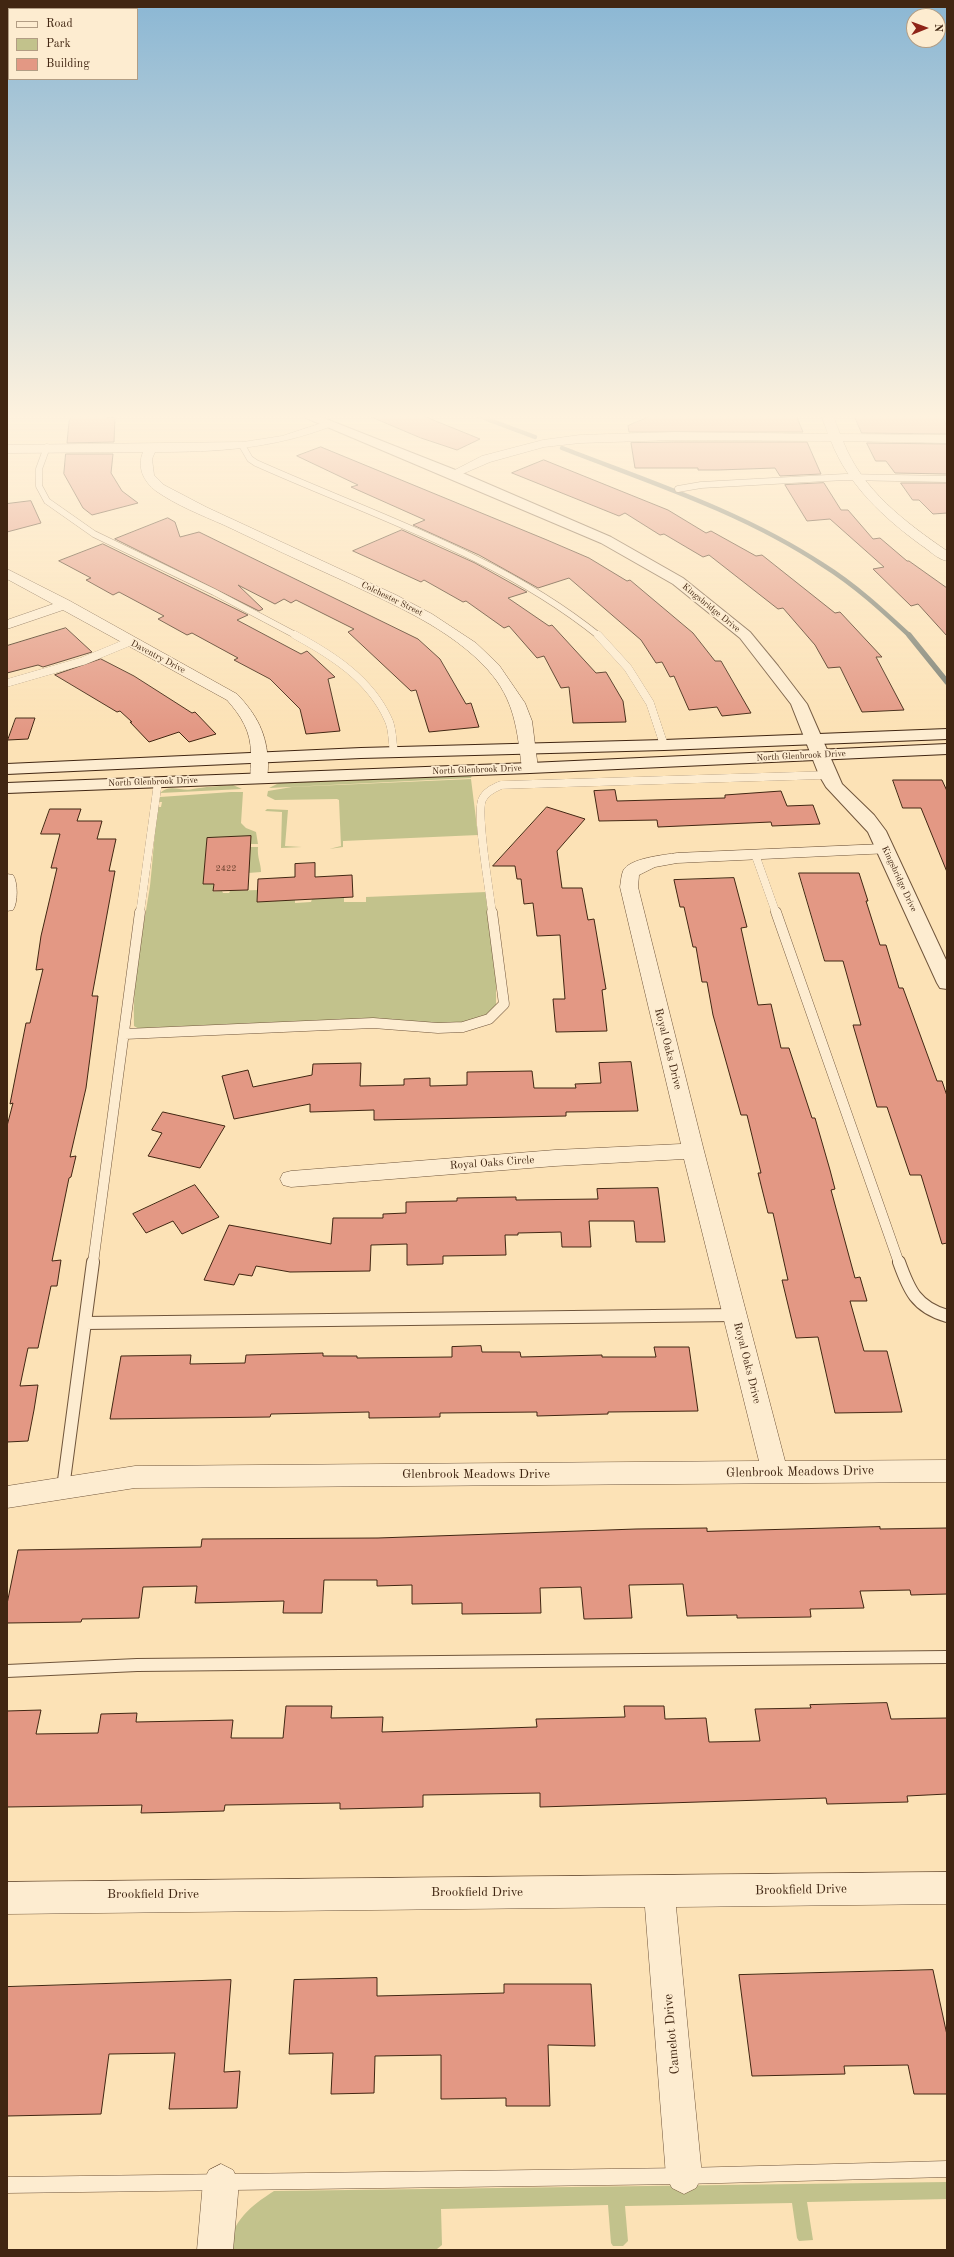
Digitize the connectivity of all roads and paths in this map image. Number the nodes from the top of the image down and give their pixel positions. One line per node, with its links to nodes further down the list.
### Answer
1 (75, 520): 17 (lane)
2 (224, 520): 16 (street, Colchester Street)
3 (388, 520): 13 (lane)
4 (560, 520): 14 (main road, Kingsbridge Drive)
5 (897, 520): 6 (street)
6 (945, 555)
7 (7, 572): 8 (street, Daventry Drive)
8 (65, 604): 9 (street); 10 (street, Daventry Drive)
9 (7, 625)
10 (129, 642): 11 (lane); 18 (street, Daventry Drive)
11 (7, 683)
12 (947, 734): 14 (main road, North Glenbrook Drive)
13 (664, 745): 14 (main road, North Glenbrook Drive); 16 (main road, North Glenbrook Drive)
14 (817, 747): 15 (main road, North Glenbrook Drive); 19 (main road, North Glenbrook Drive); 21 (main road, Kingsbridge Drive)
15 (947, 749)
16 (528, 750): 17 (main road, North Glenbrook Drive); 19 (street, Colchester Street)
17 (394, 752): 18 (main road, North Glenbrook Drive)
18 (260, 757): 20 (main road, North Glenbrook Drive); 22 (street, Daventry Drive)
19 (530, 768): 22 (main road, North Glenbrook Drive)
20 (7, 769)
21 (828, 775): 25 (main road, Kingsbridge Drive); 30 (lane)
22 (259, 778): 23 (main road, North Glenbrook Drive)
23 (158, 782): 24 (main road, North Glenbrook Drive); 30 (lane)
24 (7, 788)
25 (884, 849): 26 (street, Royal Oaks Drive); 29 (main road, Kingsbridge Drive)
26 (756, 854): 31 (street, Royal Oaks Drive); 34 (lane)
27 (7, 879): 28 (street)
28 (7, 906)
29 (947, 983)
30 (125, 1034): 35 (lane)
31 (693, 1152): 32 (street, Royal Oaks Circle); 33 (street, Royal Oaks Drive)
32 (291, 1179)
33 (735, 1315): 35 (lane); 37 (street, Royal Oaks Drive)
34 (947, 1316)
35 (85, 1323): 38 (lane)
36 (947, 1471): 37 (street, Glenbrook Meadows Drive)
37 (776, 1473): 38 (street, Glenbrook Meadows Drive)
38 (63, 1488): 39 (street, Glenbrook Meadows Drive)
39 (7, 1497)
40 (947, 1657): 41 (lane)
41 (7, 1671)
42 (947, 1888): 43 (street, Brookfield Drive)
43 (659, 1892): 44 (street, Brookfield Drive); 46 (street, Camelot Drive)
44 (7, 1898)
45 (947, 2170): 46 (lane)
46 (684, 2176): 47 (lane)
47 (222, 2182): 48 (lane); 49 (street)
48 (7, 2185)
49 (215, 2250)

